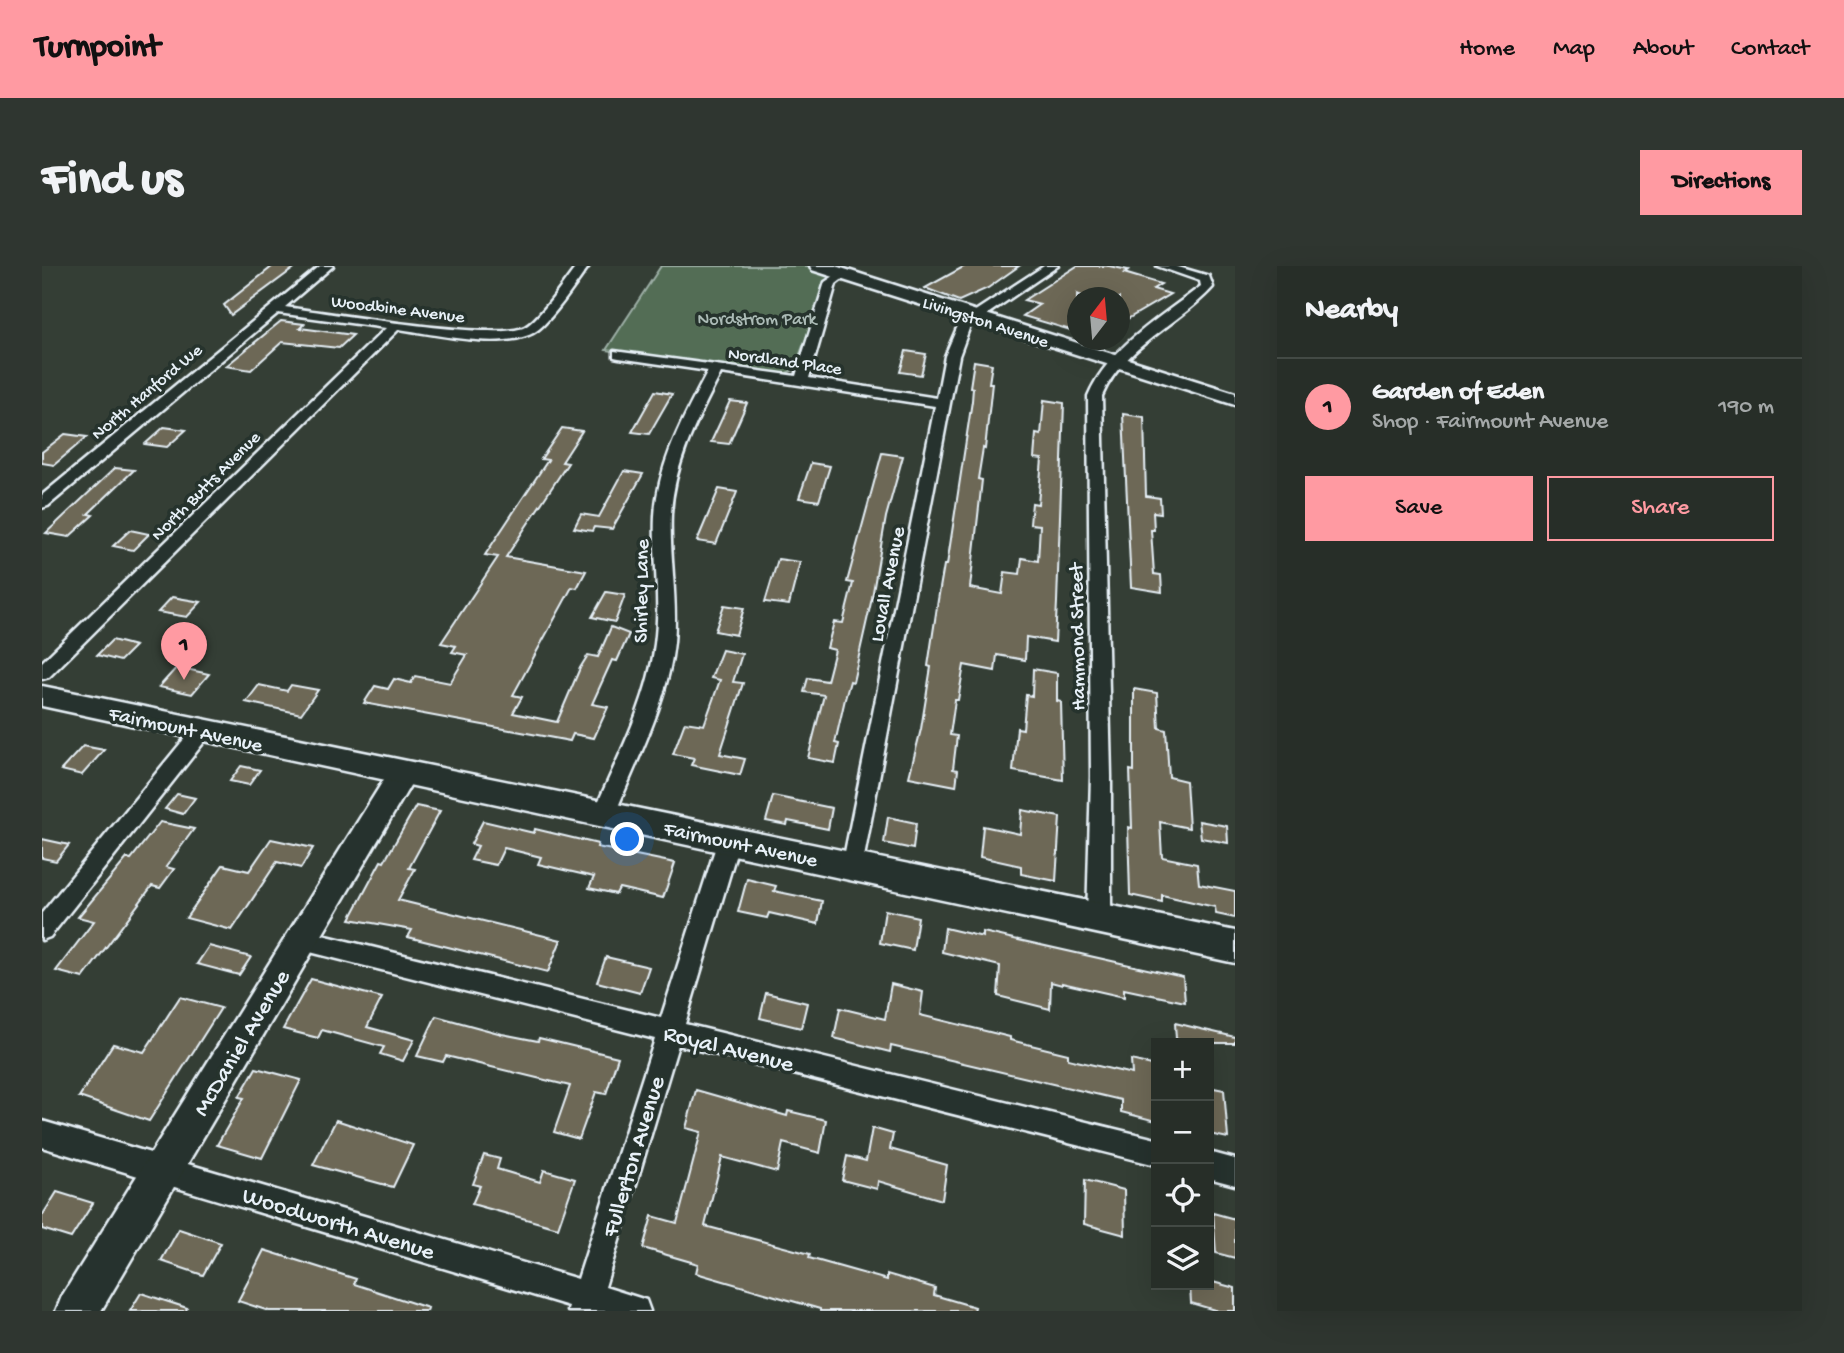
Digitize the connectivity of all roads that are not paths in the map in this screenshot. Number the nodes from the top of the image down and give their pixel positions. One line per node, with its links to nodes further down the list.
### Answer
1 (327, 266): 7 (street, North Hanford We)
2 (583, 266): 9 (street, Woodbine Avenue)
3 (818, 266): 6 (street, Livingston Avenue)
4 (1052, 266): 8 (street)
5 (1163, 266): 11 (street, Hammond Street)
6 (843, 274): 8 (street, Livingston Avenue); 13 (street)
7 (274, 309): 9 (street, Woodbine Avenue); 16 (street, North Hanford We)
8 (974, 317): 11 (street, Livingston Avenue); 15 (street, Lovall Avenue)
9 (395, 326): 17 (street, North Butts Avenue)
10 (620, 354): 12 (street, Nordland Place)
11 (1116, 362): 14 (street, Livingston Avenue); 24 (street, Hammond Street)
12 (716, 369): 13 (street, Nordland Place); 21 (street, Shirley Lane)
13 (801, 381): 15 (street, Nordland Place)
14 (1235, 399)
15 (944, 403): 23 (street, Lovall Avenue)
16 (42, 503)
17 (42, 673)
18 (42, 696): 19 (main road, Fairmount Avenue)
19 (201, 732): 20 (main road, Fairmount Avenue); 25 (street)
20 (403, 772): 21 (main road, Fairmount Avenue); 26 (street, McDaniel Avenue)
21 (604, 814): 22 (main road, Fairmount Avenue)
22 (729, 840): 23 (main road, Fairmount Avenue); 28 (street, Fullerton Avenue)
23 (853, 867): 24 (main road, Fairmount Avenue)
24 (1099, 918): 27 (main road, Fairmount Avenue)
25 (42, 930)
26 (302, 940): 28 (street, Royal Avenue); 32 (street, McDaniel Avenue)
27 (1235, 947)
28 (670, 1033): 30 (street, Royal Avenue); 34 (street, Fullerton Avenue)
29 (42, 1134): 32 (street, Woodworth Avenue)
30 (1151, 1151)
31 (1214, 1166): 33 (street)
32 (163, 1168): 34 (street, Woodworth Avenue); 35 (street, McDaniel Avenue)
33 (1235, 1172)
34 (585, 1304): 36 (street, Woodworth Avenue)
35 (77, 1311)
36 (635, 1311)

